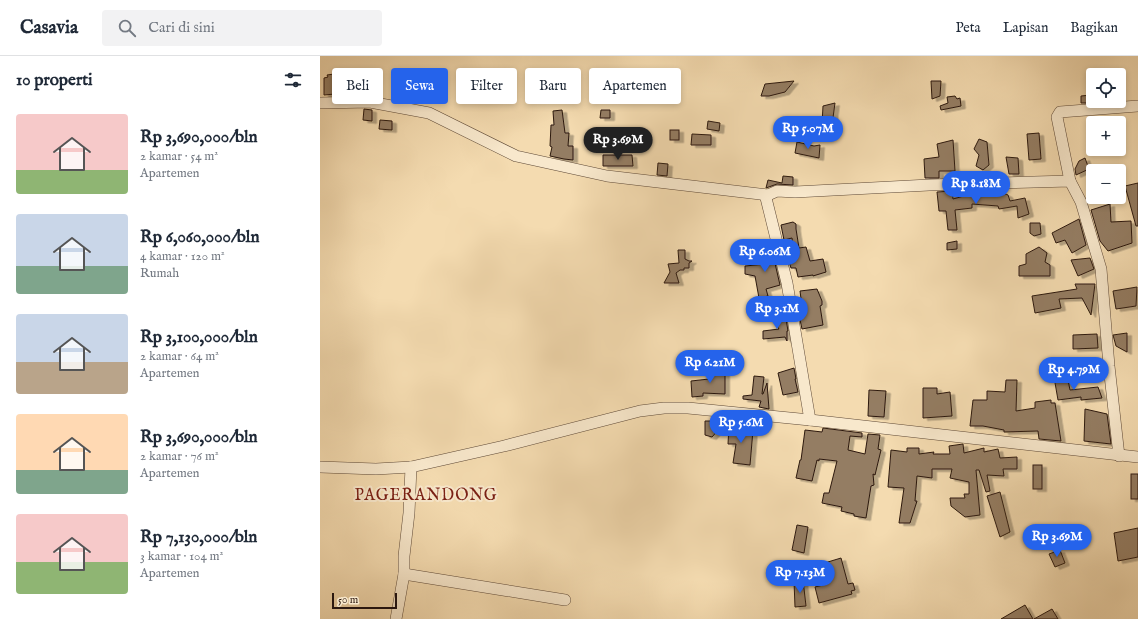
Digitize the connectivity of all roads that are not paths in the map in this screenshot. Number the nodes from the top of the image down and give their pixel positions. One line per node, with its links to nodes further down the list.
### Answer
1 (320, 102): 4 (street)
2 (1138, 106): 3 (street)
3 (1070, 181): 4 (street); 6 (street)
4 (768, 195): 5 (street)
5 (810, 420): 6 (street); 9 (street)
6 (1119, 456): 7 (street)
7 (1138, 457)
8 (320, 467): 9 (street)
9 (411, 467): 10 (street)
10 (404, 574): 11 (street); 12 (street)
11 (565, 600)
12 (396, 619)

